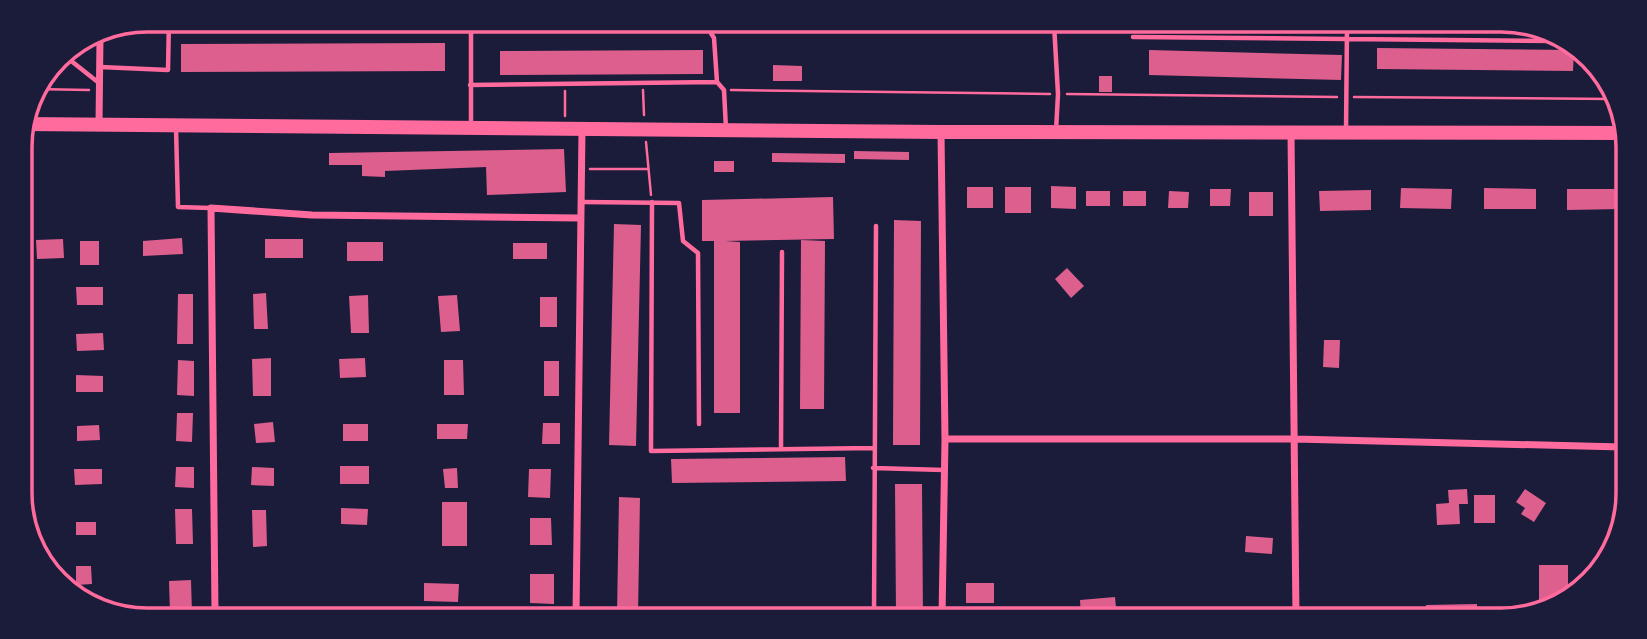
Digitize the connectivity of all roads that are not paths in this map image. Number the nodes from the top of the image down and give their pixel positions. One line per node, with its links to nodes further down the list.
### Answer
1 (169, 32): 11 (lane)
2 (471, 32): 13 (lane)
3 (710, 32): 12 (lane)
4 (1054, 32): 21 (lane)
5 (1346, 32): 7 (lane)
6 (1133, 37): 7 (lane)
7 (1346, 39): 8 (lane); 24 (lane)
8 (1545, 41)
9 (100, 42): 11 (street)
10 (70, 60): 14 (lane)
11 (100, 67): 14 (street)
12 (717, 82): 13 (lane); 20 (lane)
13 (470, 85): 18 (lane)
14 (99, 87): 16 (street)
15 (34, 124): 16 (main road)
16 (99, 125): 17 (main road)
17 (176, 126): 18 (main road); 28 (lane)
18 (471, 128): 19 (main road)
19 (582, 130): 20 (main road); 26 (street)
20 (726, 131): 23 (main road)
21 (1056, 131): 22 (main road); 23 (main road)
22 (1291, 131): 24 (main road); 34 (street)
23 (941, 132): 33 (street)
24 (1346, 132): 25 (main road)
25 (1615, 133)
26 (581, 202): 27 (lane); 29 (street)
27 (652, 202): 32 (lane); 37 (lane)
28 (211, 208): 29 (street); 43 (street)
29 (580, 218): 44 (street)
30 (876, 226): 35 (lane)
31 (782, 252): 37 (lane)
32 (699, 424)
33 (945, 439): 34 (street); 39 (street)
34 (1295, 439): 36 (street); 42 (street)
35 (873, 447): 37 (lane); 38 (lane)
36 (1616, 447)
37 (781, 449)
38 (873, 468): 39 (lane); 40 (lane)
39 (944, 470): 41 (street)
40 (874, 607)
41 (942, 607)
42 (1296, 607)
43 (215, 608)
44 (576, 608)

